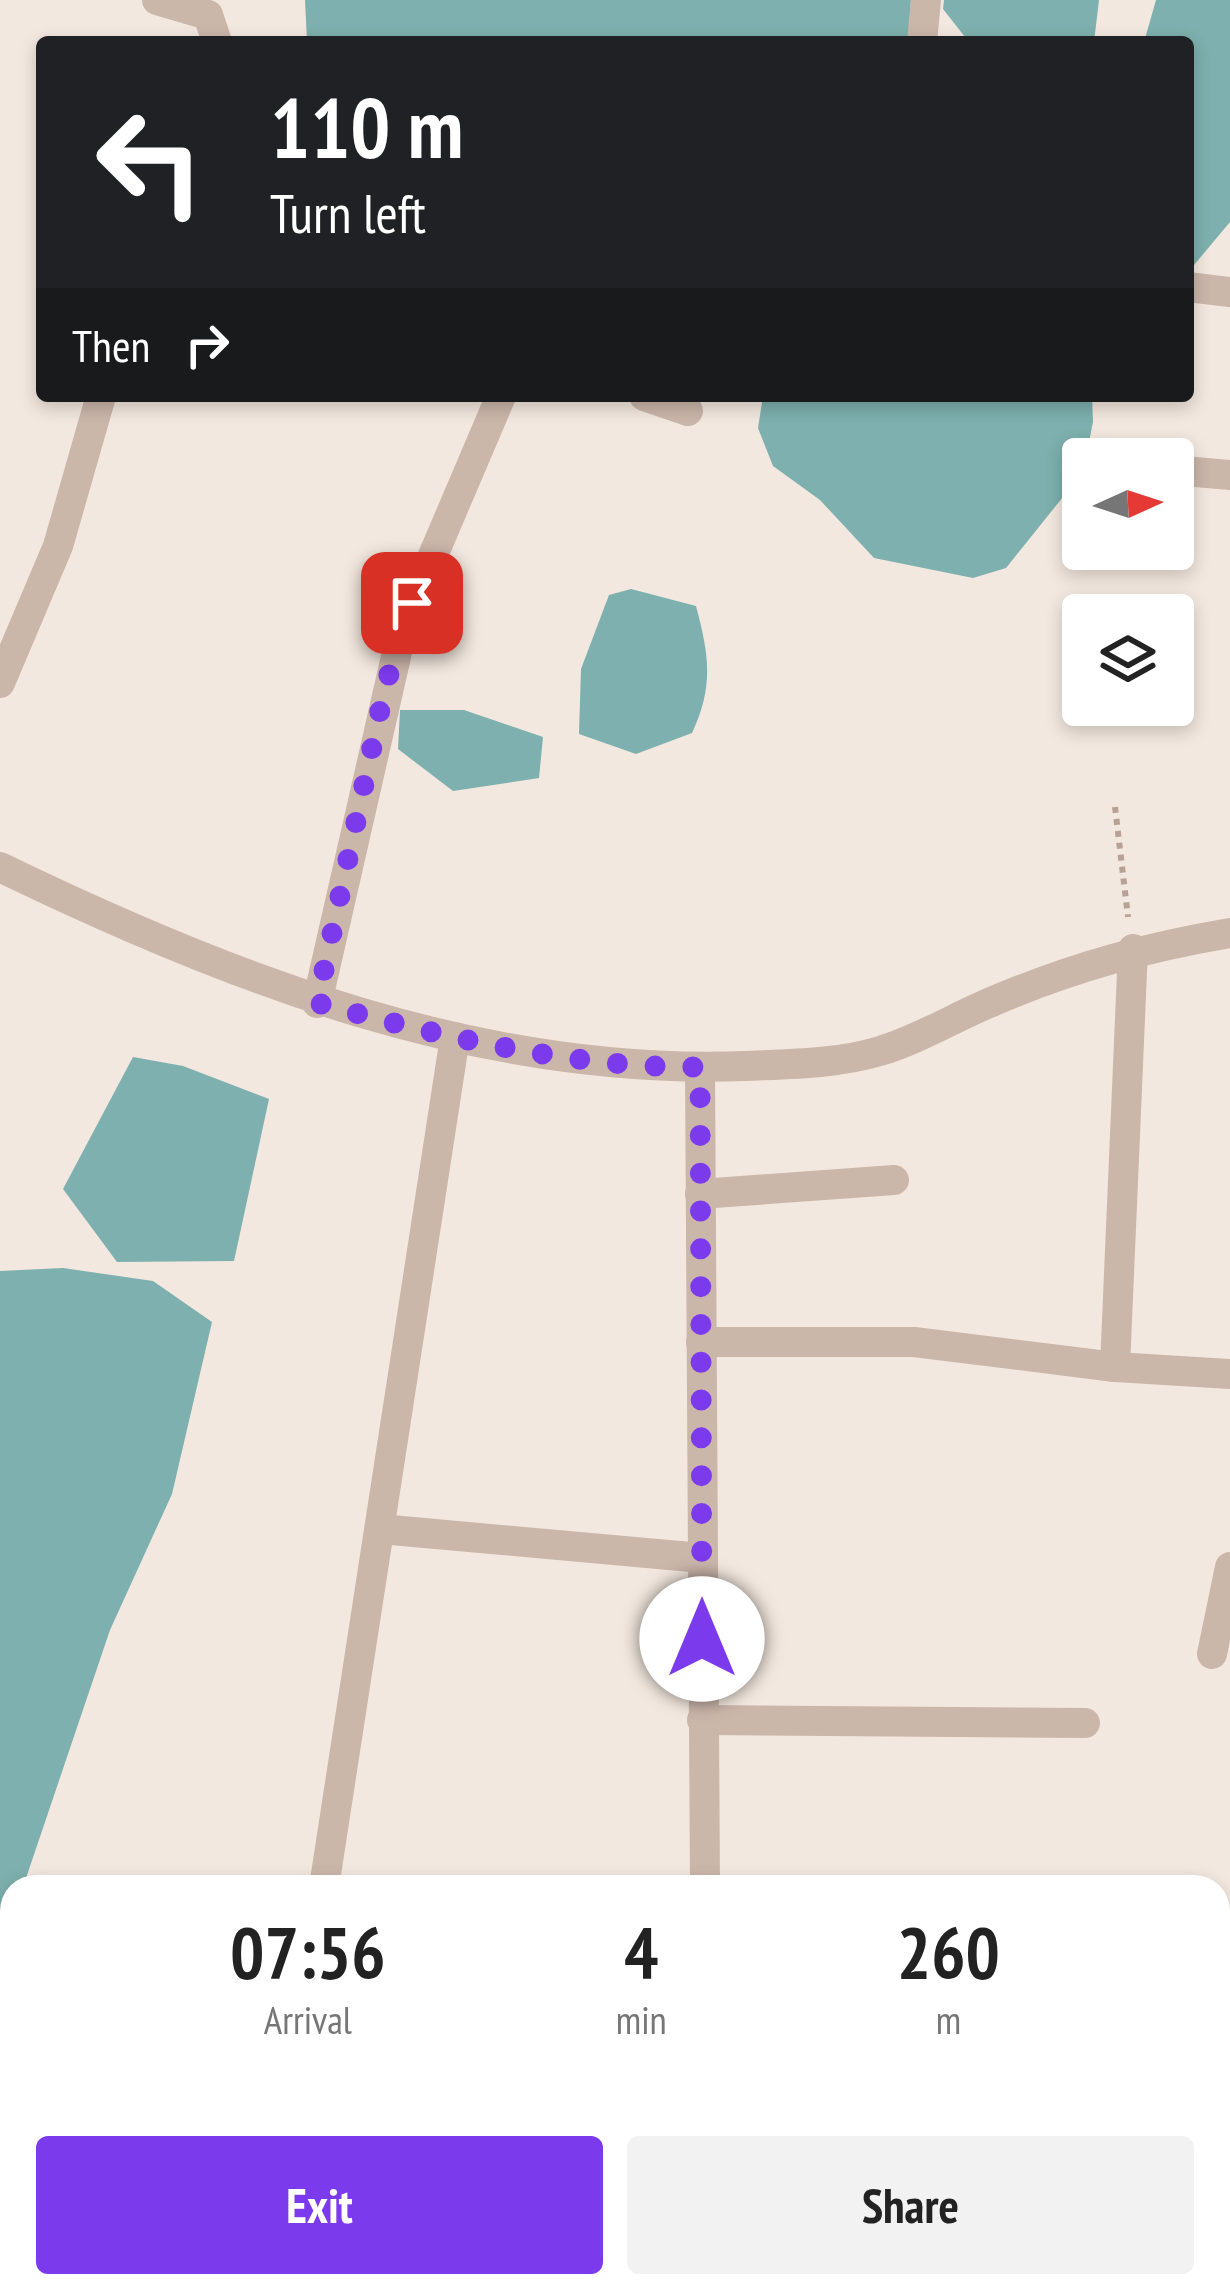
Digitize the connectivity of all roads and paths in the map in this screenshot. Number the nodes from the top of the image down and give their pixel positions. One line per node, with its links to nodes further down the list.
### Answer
1 (157, 0): 3 (street)
2 (926, 0): 4 (street)
3 (215, 36)
4 (923, 36)
5 (1194, 288): 6 (street)
6 (1230, 292)
7 (99, 402): 13 (street)
8 (498, 402): 19 (street)
9 (662, 402): 10 (street)
10 (688, 411)
11 (1194, 472): 12 (street)
12 (1230, 476)
13 (0, 682)
14 (1115, 808): 16 (path)
15 (0, 867): 19 (street)
16 (1123, 882)
17 (1230, 933): 18 (street)
18 (1133, 949): 21 (street); 25 (street)
19 (317, 1003): 20 (street)
20 (455, 1036): 21 (street); 27 (street)
21 (700, 1067): 23 (street)
22 (894, 1180): 23 (street)
23 (700, 1194): 24 (street)
24 (701, 1342): 25 (street); 28 (street)
25 (1115, 1367): 26 (street)
26 (1230, 1374)
27 (380, 1529): 28 (street); 33 (street)
28 (702, 1558): 31 (street)
29 (1230, 1567): 30 (street)
30 (1212, 1654)
31 (703, 1720): 32 (street); 34 (street)
32 (1085, 1723)
33 (326, 1875)
34 (705, 1875)

